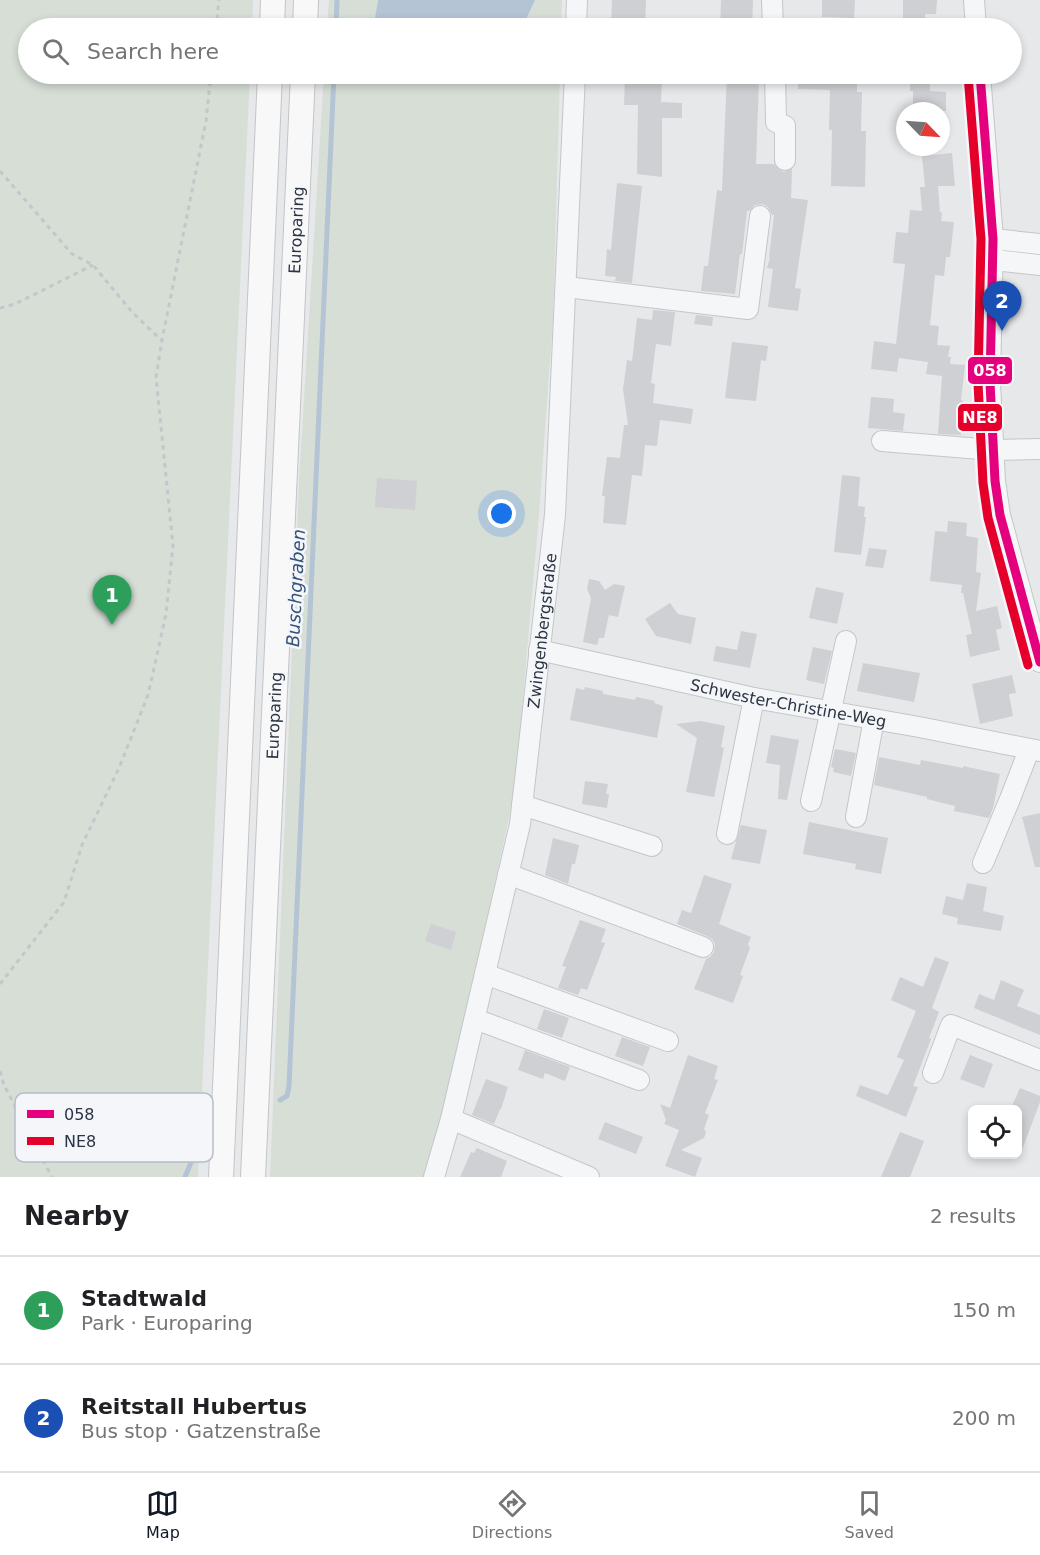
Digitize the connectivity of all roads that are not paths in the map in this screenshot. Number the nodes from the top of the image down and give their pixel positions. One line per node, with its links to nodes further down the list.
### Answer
1 (273, 0): 6 (main road)
2 (306, 0): 7 (main road)
3 (577, 0): 8 (street)
4 (772, 0): 9 (street)
5 (974, 0): 10 (street)
6 (272, 18)
7 (305, 18)
8 (576, 18)
9 (773, 18)
10 (975, 18)
11 (270, 84): 49 (main road, Europaring)
12 (303, 84): 50 (main road, Europaring)
13 (575, 84): 22 (street, Zwingenbergstraße)
14 (775, 84): 16 (street)
15 (981, 84): 18 (street)
16 (784, 160)
17 (760, 216): 22 (street)
18 (993, 239): 19 (street); 20 (street)
19 (1040, 244)
20 (993, 260): 21 (street); 25 (street)
21 (1040, 265)
22 (566, 287): 28 (street, Zwingenbergstraße)
23 (882, 441): 25 (street)
24 (1040, 449): 25 (street)
25 (993, 450): 26 (street)
26 (1037, 638): 29 (street)
27 (846, 641): 31 (street)
28 (539, 650): 30 (street, Schwester-Christine-Weg); 35 (street, Zwingenbergstraße)
29 (1040, 662)
30 (754, 698): 31 (street, Schwester-Christine-Weg); 37 (street)
31 (830, 712): 32 (street, Schwester-Christine-Weg); 34 (street)
32 (874, 719): 33 (street, Schwester-Christine-Weg); 36 (street)
33 (1034, 750): 39 (street)
34 (811, 801)
35 (522, 805): 38 (street); 40 (street, Zwingenbergstraße)
36 (856, 817)
37 (727, 834)
38 (652, 846)
39 (983, 863)
40 (508, 874): 41 (street); 42 (street, Zwingenbergstraße)
41 (703, 947)
42 (485, 974): 43 (street, Zwingenbergstraße); 44 (street)
43 (475, 1018): 47 (street); 48 (street, Zwingenbergstraße)
44 (668, 1041)
45 (1040, 1060): 46 (street)
46 (933, 1073)
47 (639, 1080)
48 (451, 1119): 51 (street, Zwingenbergstraße); 52 (street)
49 (221, 1177)
50 (253, 1177)
51 (435, 1177)
52 (589, 1177)

